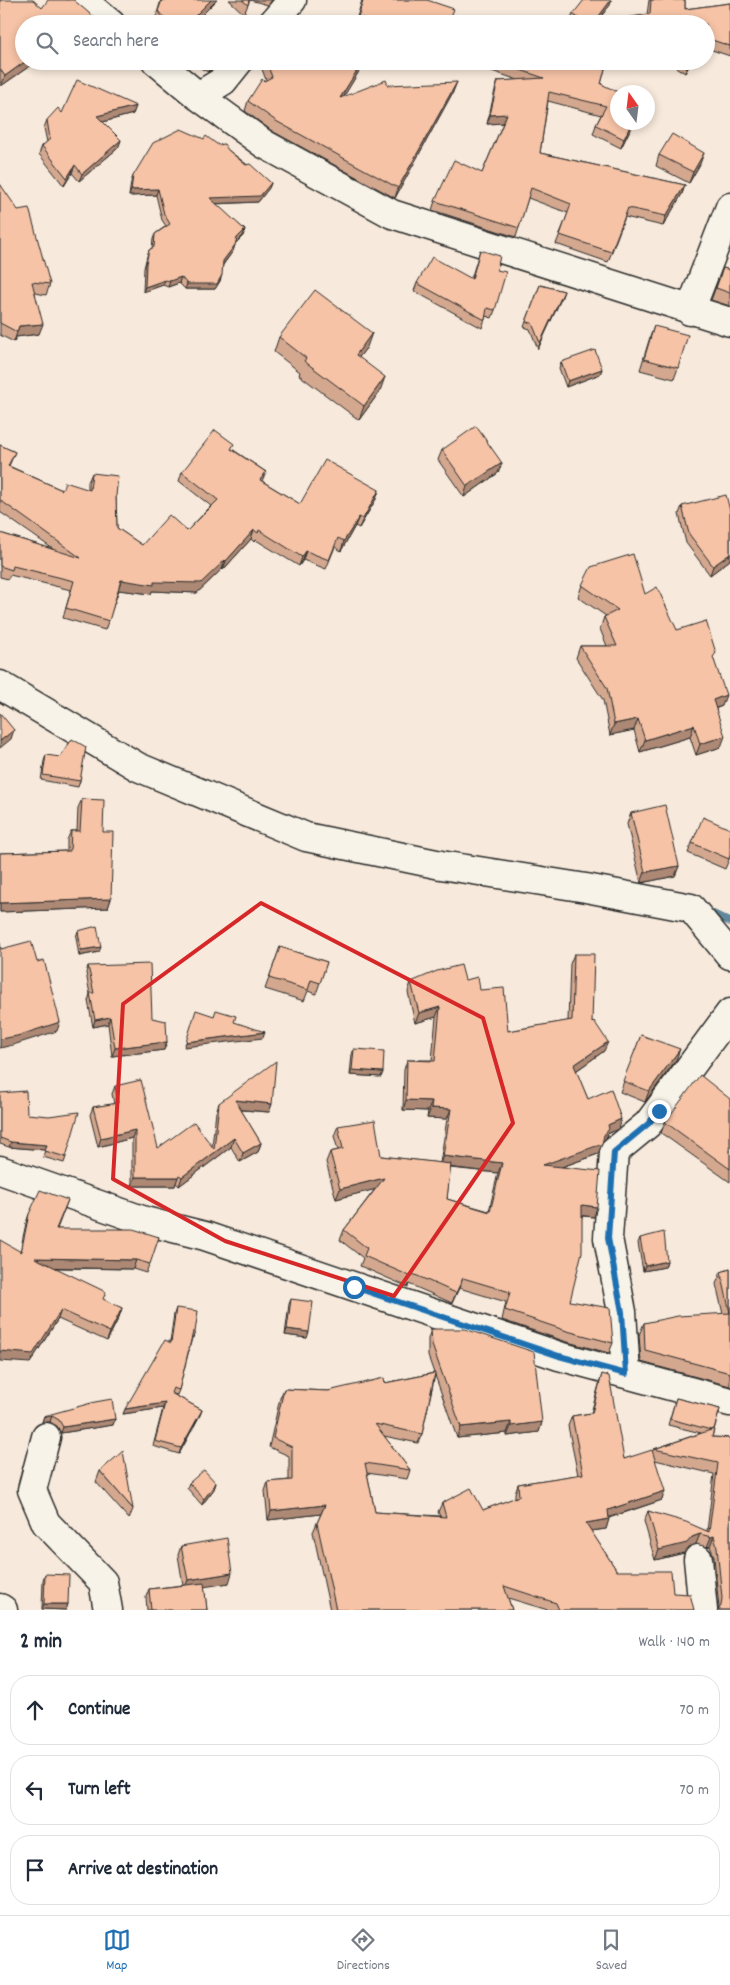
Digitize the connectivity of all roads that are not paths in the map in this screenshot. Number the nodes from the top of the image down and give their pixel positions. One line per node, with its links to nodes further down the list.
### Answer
1 (82, 0): 3 (street)
2 (292, 0): 4 (street)
3 (100, 15)
4 (280, 15)
5 (167, 70): 7 (street)
6 (232, 70): 7 (street)
7 (198, 96): 9 (street)
8 (730, 207): 9 (street)
9 (690, 311): 10 (street)
10 (730, 322)
11 (0, 685): 12 (street)
12 (730, 955)
13 (730, 1014): 15 (street)
14 (0, 1170): 15 (street)
15 (626, 1374): 16 (street)
16 (730, 1402)
17 (46, 1437): 19 (street)
18 (698, 1559): 20 (street)
19 (108, 1610)
20 (703, 1610)

